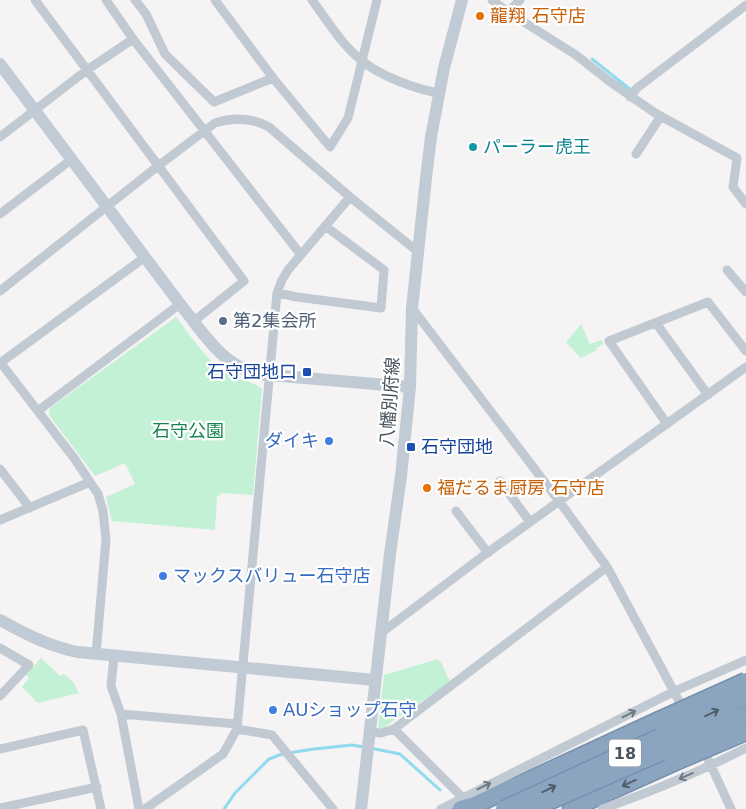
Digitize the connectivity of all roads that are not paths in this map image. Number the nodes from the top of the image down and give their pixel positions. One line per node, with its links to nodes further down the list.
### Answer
1 (36, 0): 15 (street)
2 (106, 0): 12 (street)
3 (135, 0): 16 (street)
4 (216, 0): 16 (street)
5 (312, 0): 13 (street)
6 (377, 0): 13 (street)
7 (462, 0): 17 (street, 八幡別府線)
8 (492, 0): 11 (street)
9 (520, 0): 11 (street)
10 (746, 5): 18 (street)
11 (508, 12): 18 (street)
12 (133, 38): 15 (street); 21 (street)
13 (361, 60): 16 (street); 17 (street)
14 (0, 64): 19 (street)
15 (87, 70): 19 (street); 25 (street)
16 (273, 78)
17 (439, 93): 31 (street, 八幡別府線)
18 (630, 97): 20 (street)
19 (36, 109): 22 (street); 24 (street)
20 (661, 116): 23 (street); 27 (street)
21 (204, 131): 25 (street); 26 (street); 32 (street)
22 (0, 138)
23 (636, 154)
24 (72, 159): 28 (street); 29 (street)
25 (158, 166): 28 (street); 40 (street)
26 (350, 197): 30 (street); 31 (street)
27 (746, 204)
28 (107, 206): 33 (street); 35 (street)
29 (0, 214)
30 (326, 226): 32 (street); 37 (street)
31 (417, 251): 39 (street, 八幡別府線)
32 (301, 255): 37 (street)
33 (145, 258): 38 (street); 43 (street)
34 (727, 270): 36 (street)
35 (0, 291)
36 (746, 292)
37 (277, 293): 45 (street)
38 (180, 304): 40 (street); 48 (street)
39 (412, 308): 46 (street, 八幡別府線); 53 (street)
40 (194, 321): 45 (street)
41 (656, 323): 42 (street); 47 (street); 49 (street)
42 (746, 351)
43 (0, 363): 48 (street)
44 (746, 367): 47 (street)
45 (270, 375): 46 (street); 66 (street)
46 (410, 387): 61 (street, 八幡別府線)
47 (708, 395): 49 (street)
48 (39, 410): 52 (street)
49 (667, 424): 53 (street)
50 (0, 469): 54 (street)
51 (500, 481): 57 (street)
52 (90, 482): 54 (street); 63 (street)
53 (559, 501): 57 (street); 59 (street)
54 (30, 508): 56 (street)
55 (456, 511): 58 (street)
56 (0, 520)
57 (530, 522): 58 (street)
58 (488, 552): 61 (street)
59 (607, 567): 69 (street); 75 (street)
60 (0, 620): 63 (street)
61 (381, 633): 67 (street, 八幡別府線)
62 (0, 648): 70 (street)
63 (96, 654): 64 (street)
64 (114, 656): 66 (street); 72 (street)
65 (746, 660): 69 (street)
66 (242, 667): 67 (street); 74 (street)
67 (375, 680): 76 (street, 八幡別府線)
68 (746, 681): 82 (highway, 18, bridge)
69 (674, 691): 80 (street); 82 (street, one-way to 69)
70 (0, 696)
71 (746, 698): 90 (highway, 18, one-way to 71, bridge)
72 (121, 714): 74 (street); 85 (street)
73 (746, 714): 91 (highway, 18, bridge)
74 (237, 727): 86 (street); 87 (street)
75 (394, 729): 76 (street); 82 (street)
76 (369, 732): 88 (street, 八幡別府線)
77 (746, 732): 92 (highway, 18, one-way to 92, bridge)
78 (746, 748): 80 (street)
79 (0, 749): 81 (street)
80 (712, 765): 93 (street, one-way to 93); 94 (street)
81 (97, 786): 83 (street); 84 (street)
82 (462, 803): 89 (street)
83 (0, 808)
84 (101, 809)
85 (139, 809)
86 (145, 809)
87 (333, 809)
88 (361, 809)
89 (440, 809)
90 (504, 809)
91 (532, 809)
92 (571, 809)
93 (602, 809)
94 (731, 809)

